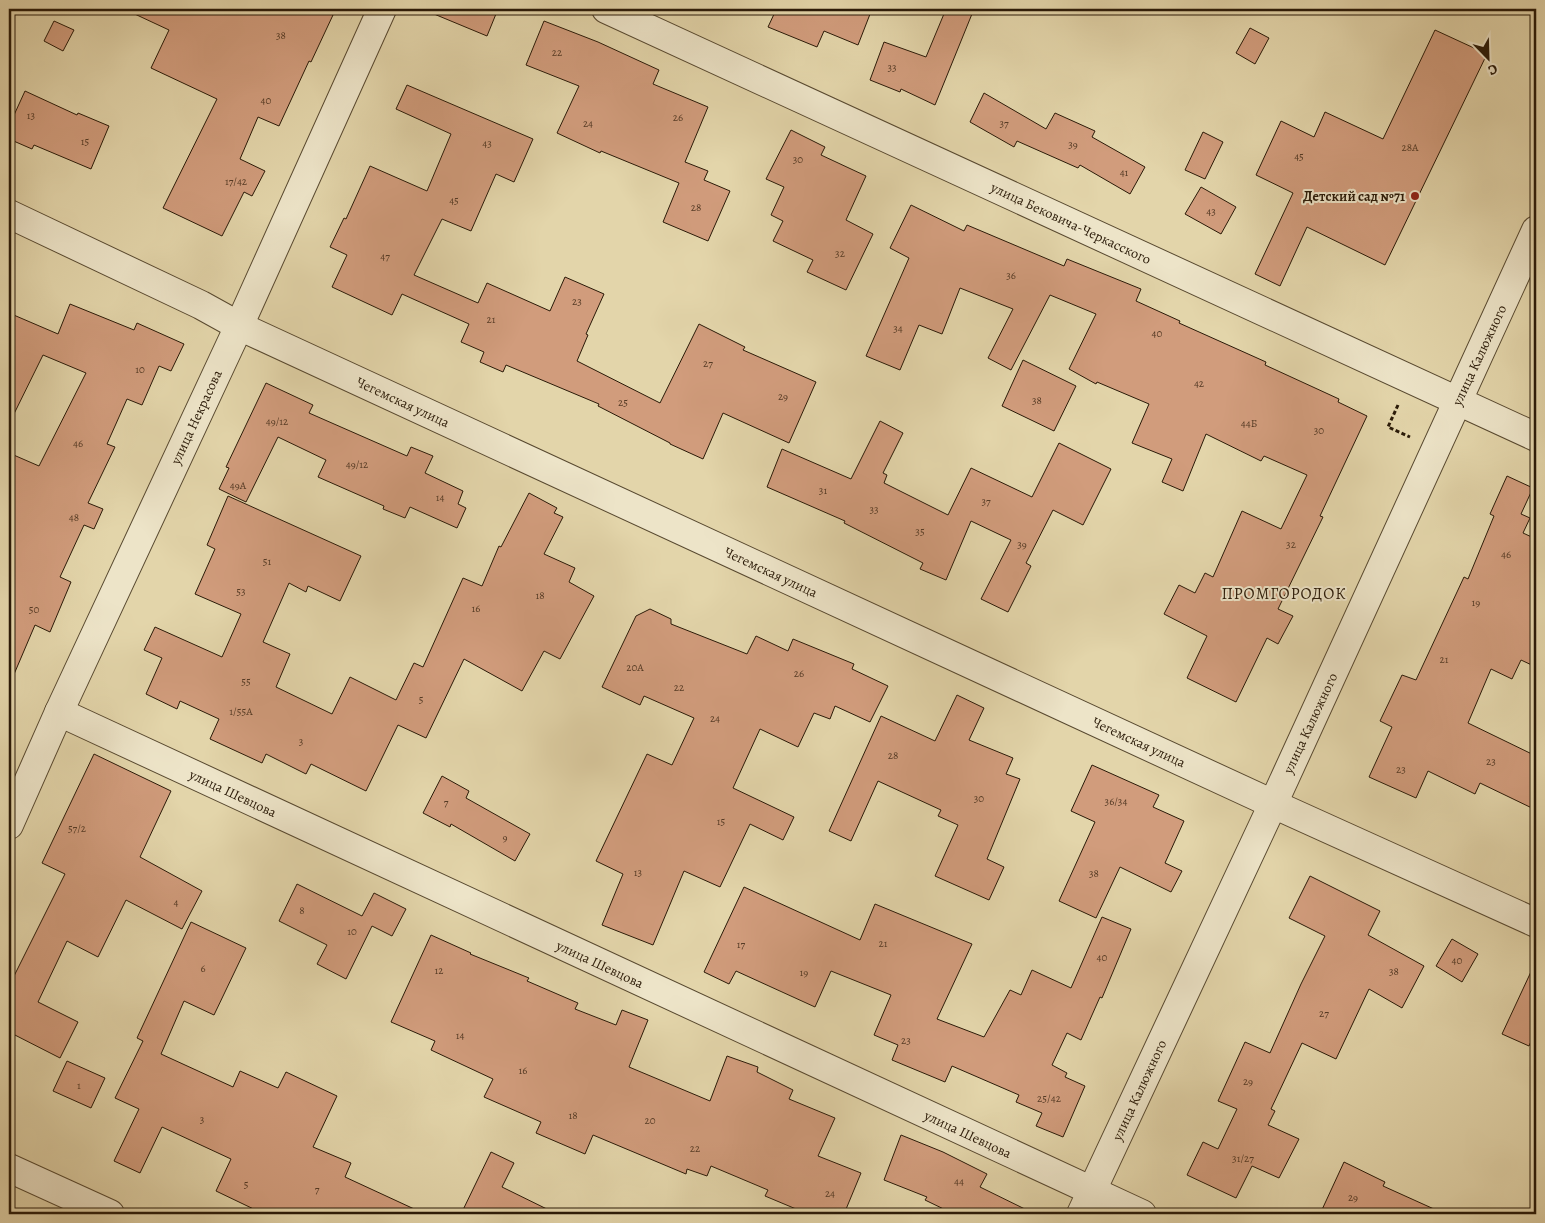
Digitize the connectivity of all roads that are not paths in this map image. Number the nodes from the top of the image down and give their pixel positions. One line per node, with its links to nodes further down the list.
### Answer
1 (382, 9): 5 (street, улица Некрасова)
2 (606, 9): 6 (street, улица Бековича-Черкасского)
3 (9, 214): 5 (street, Чегемская улица)
4 (1536, 230): 6 (street, улица Калюжного)
5 (239, 326): 8 (street, улица Некрасова); 9 (street, Чегемская улица)
6 (1458, 402): 7 (street, улица Бековича-Черкасского); 9 (street, улица Калюжного)
7 (1536, 437)
8 (59, 712): 10 (street, улица Некрасова); 13 (street, улица Шевцова)
9 (1273, 804): 11 (street, Чегемская улица); 13 (street, улица Калюжного)
10 (9, 825)
11 (1536, 923)
12 (9, 1168): 14 (street)
13 (1086, 1203): 15 (street, улица Шевцова)
14 (110, 1214)
15 (1142, 1214)

